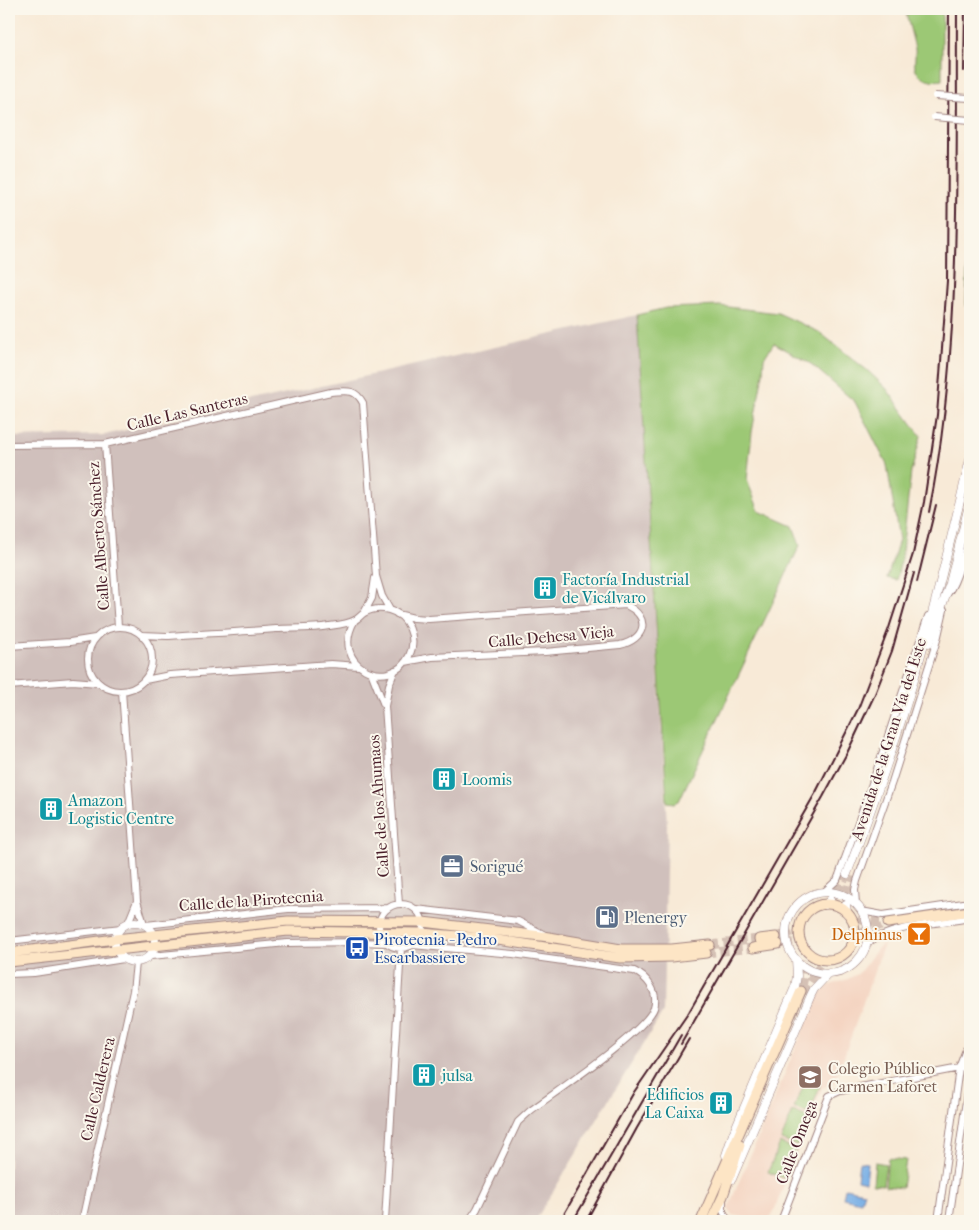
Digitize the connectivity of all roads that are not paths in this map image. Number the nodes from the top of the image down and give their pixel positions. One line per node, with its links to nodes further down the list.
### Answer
1 (935, 96): 2 (street, bridge)
2 (970, 98)
3 (934, 117): 4 (street, bridge)
4 (970, 120)
5 (105, 444): 6 (street, Calle Las Santeras); 12 (street, Calle Las Santeras); 20 (street, Calle Alberto Sánchez)
6 (9, 445)
7 (970, 458): 13 (street, Avenida de la Gran Vía del Este)
8 (970, 501): 9 (street, Avenida de la Gran Vía del Este)
9 (964, 526): 10 (street); 14 (street, Avenida de la Gran Vía del Este)
10 (970, 534)
11 (970, 544): 15 (street)
12 (376, 576): 16 (street); 17 (street)
13 (941, 580): 14 (street, Avenida de la Gran Vía del Este); 33 (street, Avenida de la Gran Vía del Este)
14 (950, 583): 15 (street, Avenida de la Gran Vía del Este)
15 (948, 594): 39 (street, Avenida de la Gran Vía del Este)
16 (390, 610): 17 (street); 18 (street)
17 (364, 613): 19 (street)
18 (398, 614): 24 (street); 24 (street, Calle Dehesa Vieja)
19 (355, 620): 21 (street); 25 (street)
20 (118, 626): 21 (street); 22 (street)
21 (142, 636): 28 (street)
22 (95, 638): 23 (street); 29 (street)
23 (9, 646)
24 (405, 662): 26 (street)
25 (359, 666): 27 (street); 28 (street)
26 (396, 670): 27 (street); 32 (street, Calle de los Ahumaos)
27 (371, 672): 32 (street, Calle de los Ahumaos)
28 (144, 680): 31 (street)
29 (98, 683): 30 (street); 31 (street)
30 (9, 686)
31 (122, 691): 34 (street)
32 (384, 706): 36 (street, Calle de los Ahumaos)
33 (824, 892): 39 (street); 67 (street)
34 (137, 901): 44 (street); 46 (street)
35 (970, 902): 39 (street)
36 (399, 904): 37 (street, Calle de la Pirotecnia); 38 (street, Calle de la Pirotecnia)
37 (388, 908): 42 (street); 46 (street, Calle de la Pirotecnia)
38 (416, 909): 43 (street); 52 (street, Calle de la Pirotecnia)
39 (853, 911): 55 (main road); 55 (main road); 58 (street)
40 (970, 911): 45 (main road)
41 (970, 918): 58 (street)
42 (380, 921): 43 (main road, Calle de la Pirotecnia); 48 (street); 51 (main road, Calle de la Pirotecnia)
43 (423, 922): 49 (street); 52 (main road, Calle de la Pirotecnia)
44 (128, 923): 46 (street, Calle de la Pirotecnia); 47 (street)
45 (888, 923)
46 (145, 924): 51 (street)
47 (121, 928): 53 (street); 56 (street)
48 (380, 933): 49 (main road, Calle de la Pirotecnia); 57 (street); 60 (main road, Calle de la Pirotecnia)
49 (422, 933): 52 (main road, Calle de la Pirotecnia); 59 (street)
50 (861, 933): 55 (main road)
51 (154, 934): 53 (main road, Calle de la Pirotecnia); 60 (street)
52 (549, 937)
53 (115, 939): 63 (street); 64 (main road, Calle de la Pirotecnia)
54 (759, 939): 62 (main road)
55 (854, 940)
56 (9, 941)
57 (388, 943): 61 (street); 65 (street)
58 (866, 944): 70 (street)
59 (412, 945): 61 (street); 80 (street)
60 (156, 946): 63 (main road, Calle de la Pirotecnia); 65 (street)
61 (401, 948): 79 (street)
62 (753, 948)
63 (116, 950): 66 (street); 68 (main road, Calle de la Pirotecnia)
64 (9, 953)
65 (151, 956): 69 (street)
66 (124, 959): 69 (street); 71 (street)
67 (796, 959): 70 (street); 76 (street)
68 (9, 962)
69 (136, 963): 78 (street, Calle Calderera)
70 (829, 973): 77 (street)
71 (9, 974)
72 (970, 1039): 74 (street)
73 (970, 1066): 74 (street, Calle Omega)
74 (959, 1068): 84 (street, Calle Omega); 85 (street)
75 (970, 1072): 86 (street)
76 (719, 1177): 77 (main road); 81 (main road)
77 (723, 1196): 82 (main road); 83 (street)
78 (82, 1221)
79 (385, 1221)
80 (470, 1221)
81 (701, 1221)
82 (711, 1221)
83 (728, 1221)
84 (781, 1221)
85 (938, 1221)
86 (949, 1221)

